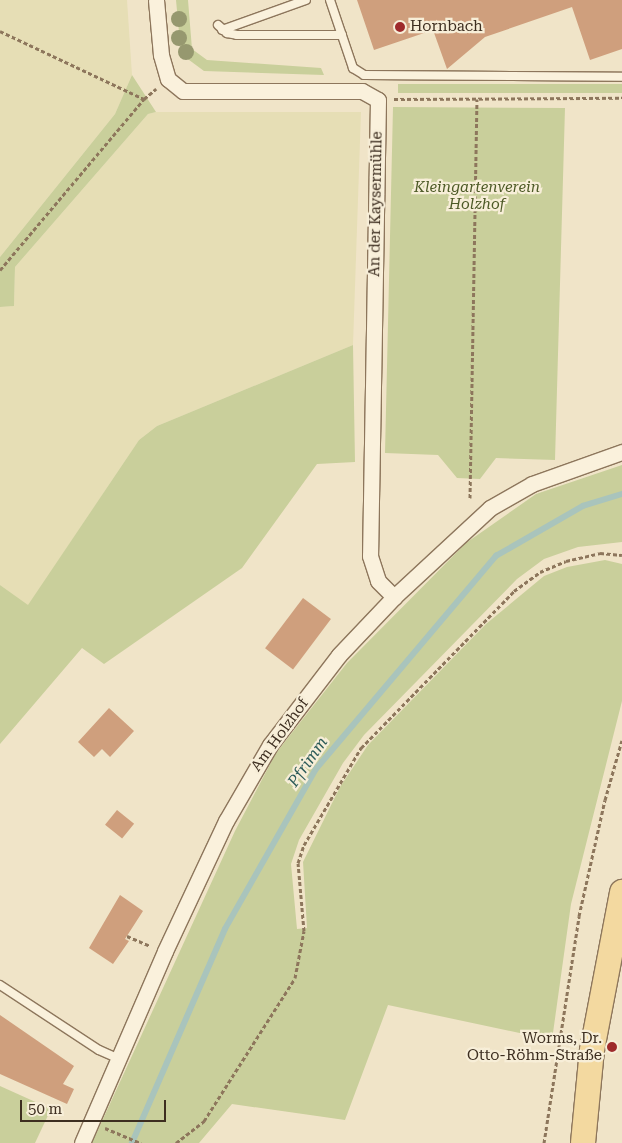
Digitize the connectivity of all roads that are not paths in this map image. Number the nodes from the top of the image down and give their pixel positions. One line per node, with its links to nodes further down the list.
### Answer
1 (156, 0): 7 (street, An der Kaysermühle)
2 (306, 0): 4 (lane)
3 (330, 0): 4 (lane)
4 (342, 35): 5 (lane)
5 (622, 77)
6 (622, 452): 7 (street, Am Holzhof)
7 (394, 597): 10 (street, Am Holzhof)
8 (622, 892): 12 (main road)
9 (0, 985): 10 (lane)
10 (119, 1059): 11 (street, Am Holzhof)
11 (82, 1143)
12 (584, 1143)

